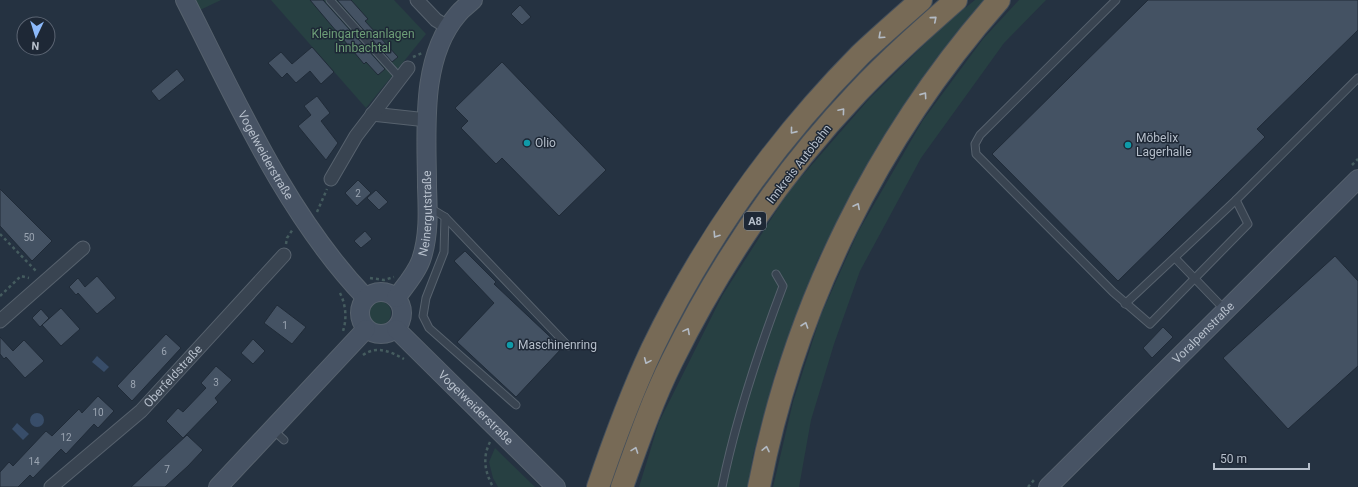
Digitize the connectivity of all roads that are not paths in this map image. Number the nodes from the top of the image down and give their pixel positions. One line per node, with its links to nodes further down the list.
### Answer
1 (185, 0): 24 (main road, Vogelweiderstraße)
2 (330, 0): 10 (lane)
3 (417, 0): 9 (street)
4 (474, 0): 9 (main road, Neinergutstraße)
5 (921, 0): 36 (highway, Innkreis Autobahn / A8, one-way to 36)
6 (956, 0): 37 (highway, Innkreis Autobahn / A8, one-way to 6)
7 (998, 0): 39 (highway, one-way to 7)
8 (1116, 0): 26 (lane)
9 (449, 28): 13 (main road, Neinergutstraße)
10 (404, 73): 12 (street)
11 (1358, 78): 16 (lane)
12 (372, 114): 13 (street); 14 (street)
13 (427, 120): 17 (main road, Neinergutstraße)
14 (330, 179)
15 (1358, 179): 27 (main road, Voralpenstraße)
16 (1236, 200): 21 (lane); 23 (lane)
17 (428, 206): 18 (lane); 25 (main road, Neinergutstraße)
18 (446, 217): 31 (lane); 32 (lane)
19 (83, 248): 28 (street)
20 (284, 255): 33 (street, Oberfeldstraße)
21 (1175, 258): 23 (lane); 26 (lane)
22 (776, 274): 38 (lane)
23 (1194, 278): 26 (lane); 27 (lane)
24 (366, 298): 25 (main road); 29 (main road)
25 (396, 298): 30 (main road)
26 (1125, 304)
27 (1226, 311): 40 (main road, Voralpenstraße)
28 (0, 321)
29 (366, 329): 30 (main road); 34 (main road)
30 (396, 329): 35 (main road, Vogelweiderstraße)
31 (568, 346)
32 (516, 405)
33 (51, 487)
34 (218, 487)
35 (556, 487)
36 (598, 487)
37 (622, 487)
38 (722, 487)
39 (759, 487)
40 (1048, 487)

